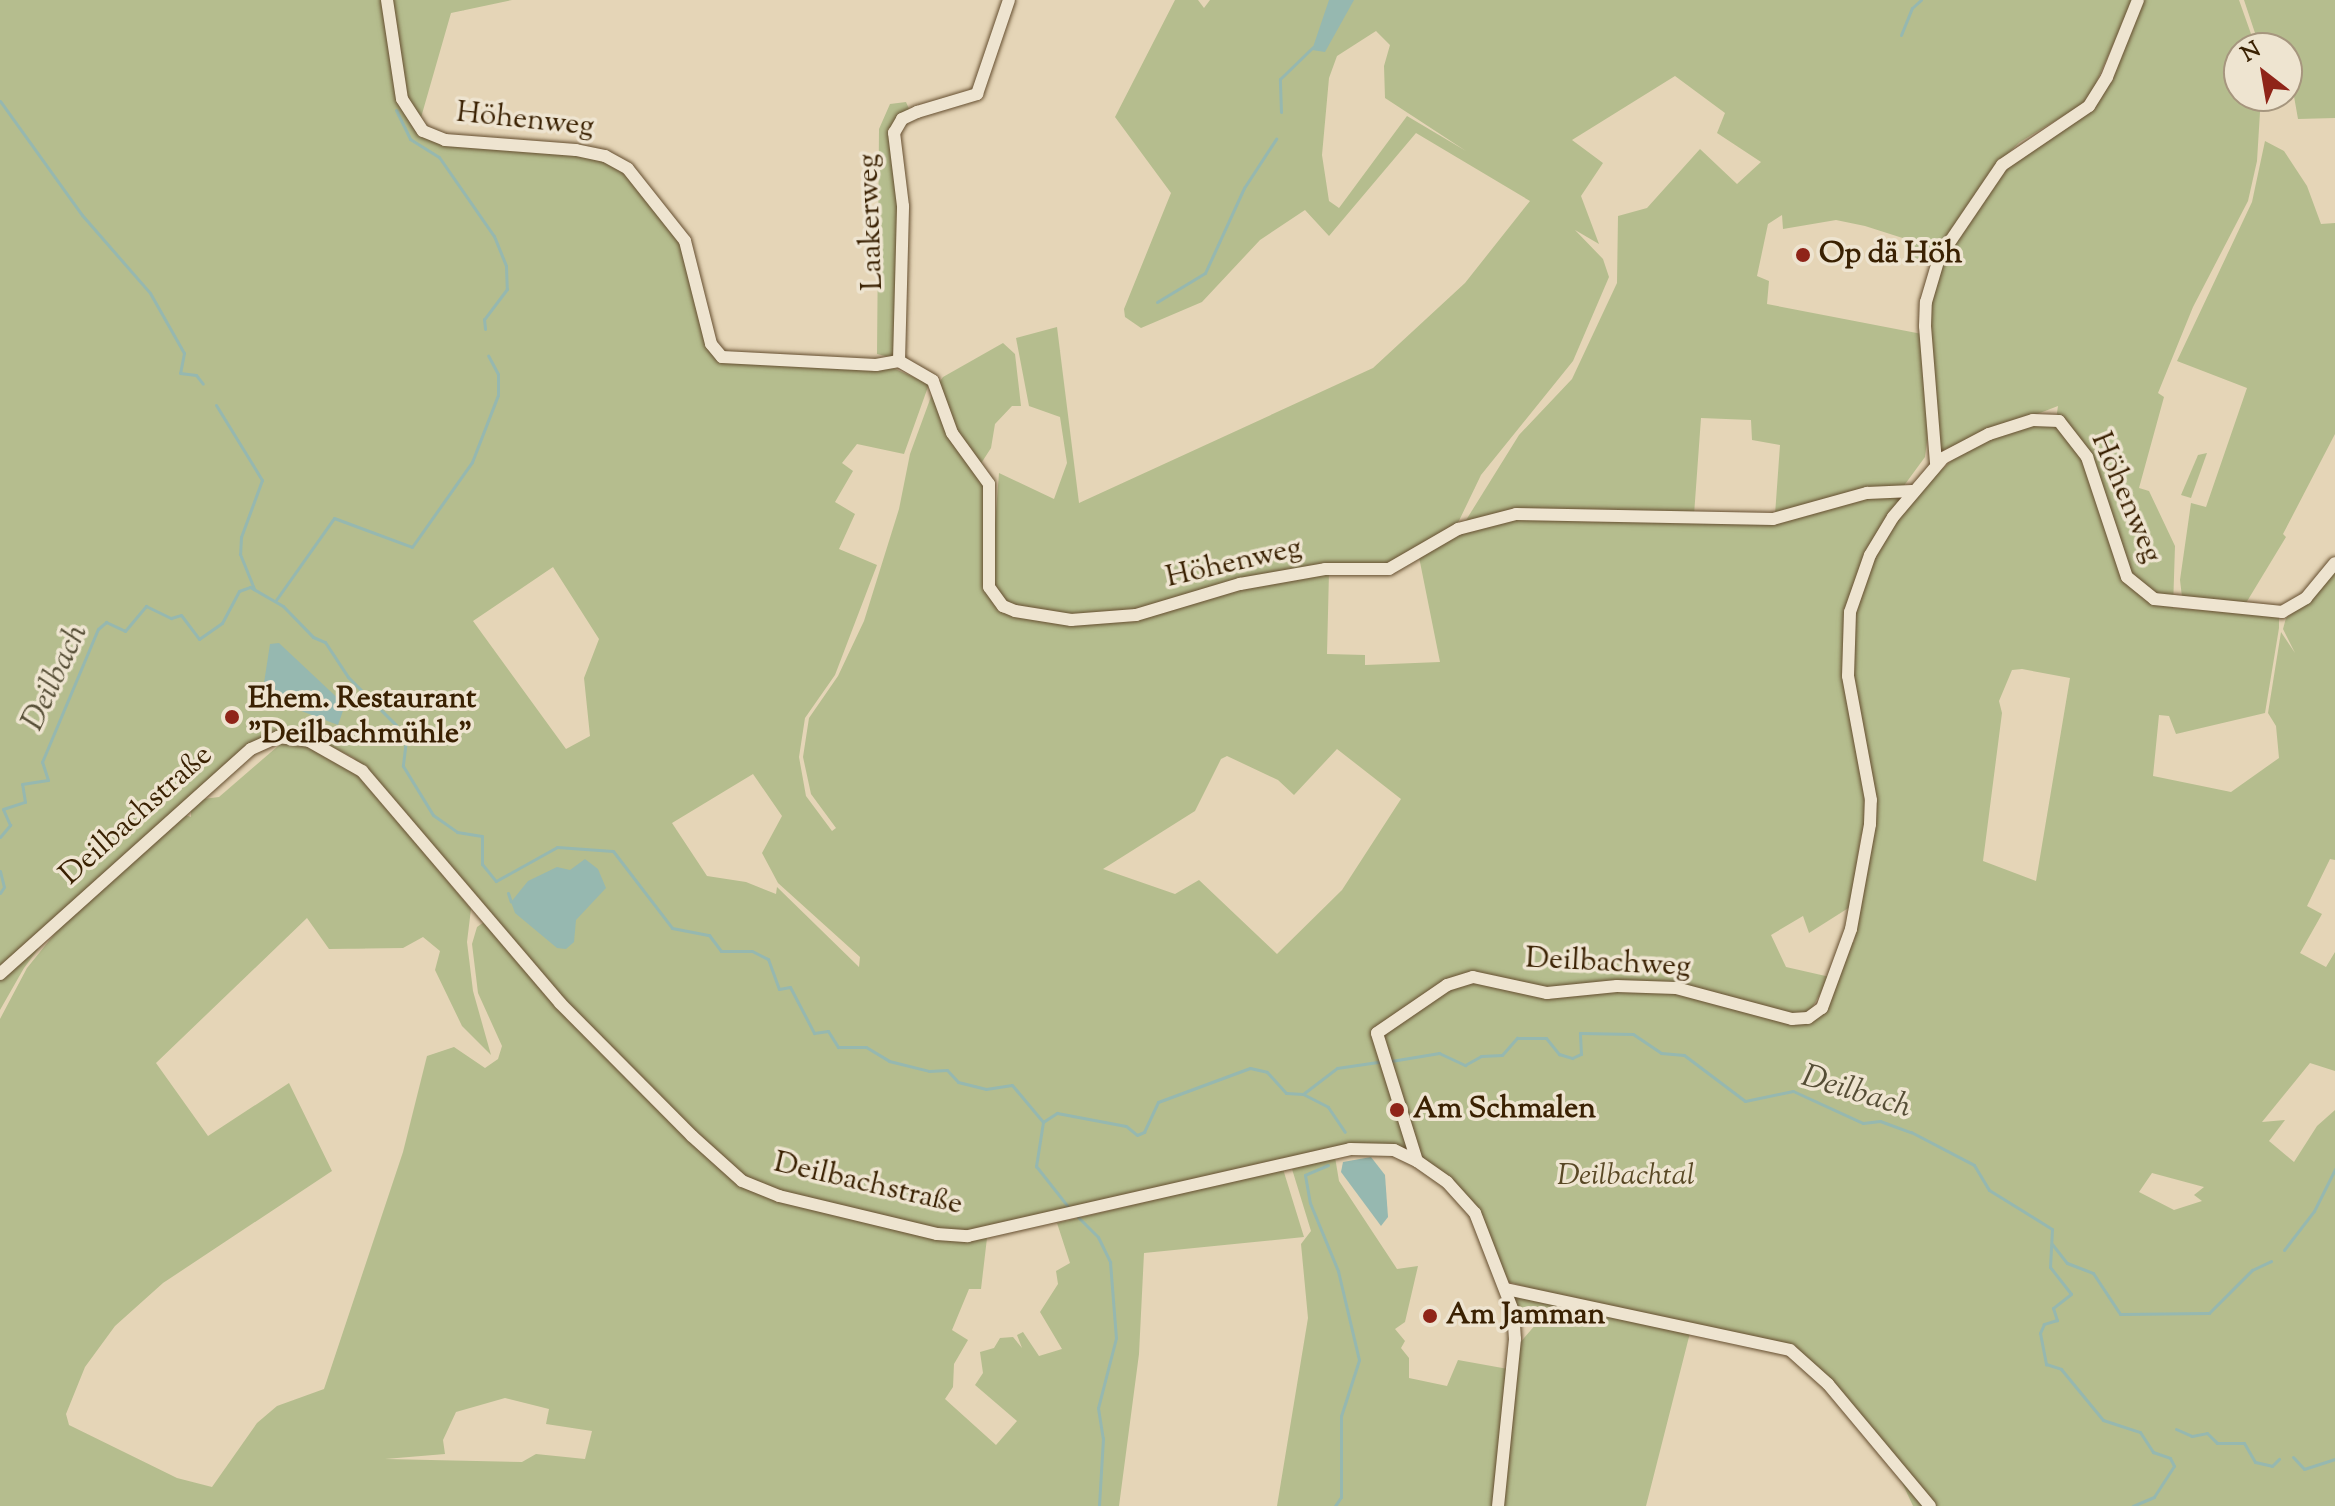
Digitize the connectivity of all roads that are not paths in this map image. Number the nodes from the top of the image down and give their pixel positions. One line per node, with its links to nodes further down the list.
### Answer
1 (387, 0): 4 (street, Höhenweg)
2 (1009, 0): 4 (street, Laakerweg)
3 (2138, 0): 5 (street)
4 (899, 361): 6 (street, Höhenweg)
5 (1936, 463): 6 (street, Höhenweg); 7 (street, Höhenweg)
6 (1912, 491): 9 (street, Deilbachweg)
7 (2335, 563)
8 (0, 974): 9 (street, Deilbachstraße)
9 (1417, 1161): 10 (street, Deilbachstraße)
10 (1506, 1289): 11 (street, Deilbachstraße); 12 (street)
11 (1498, 1506)
12 (1930, 1506)

